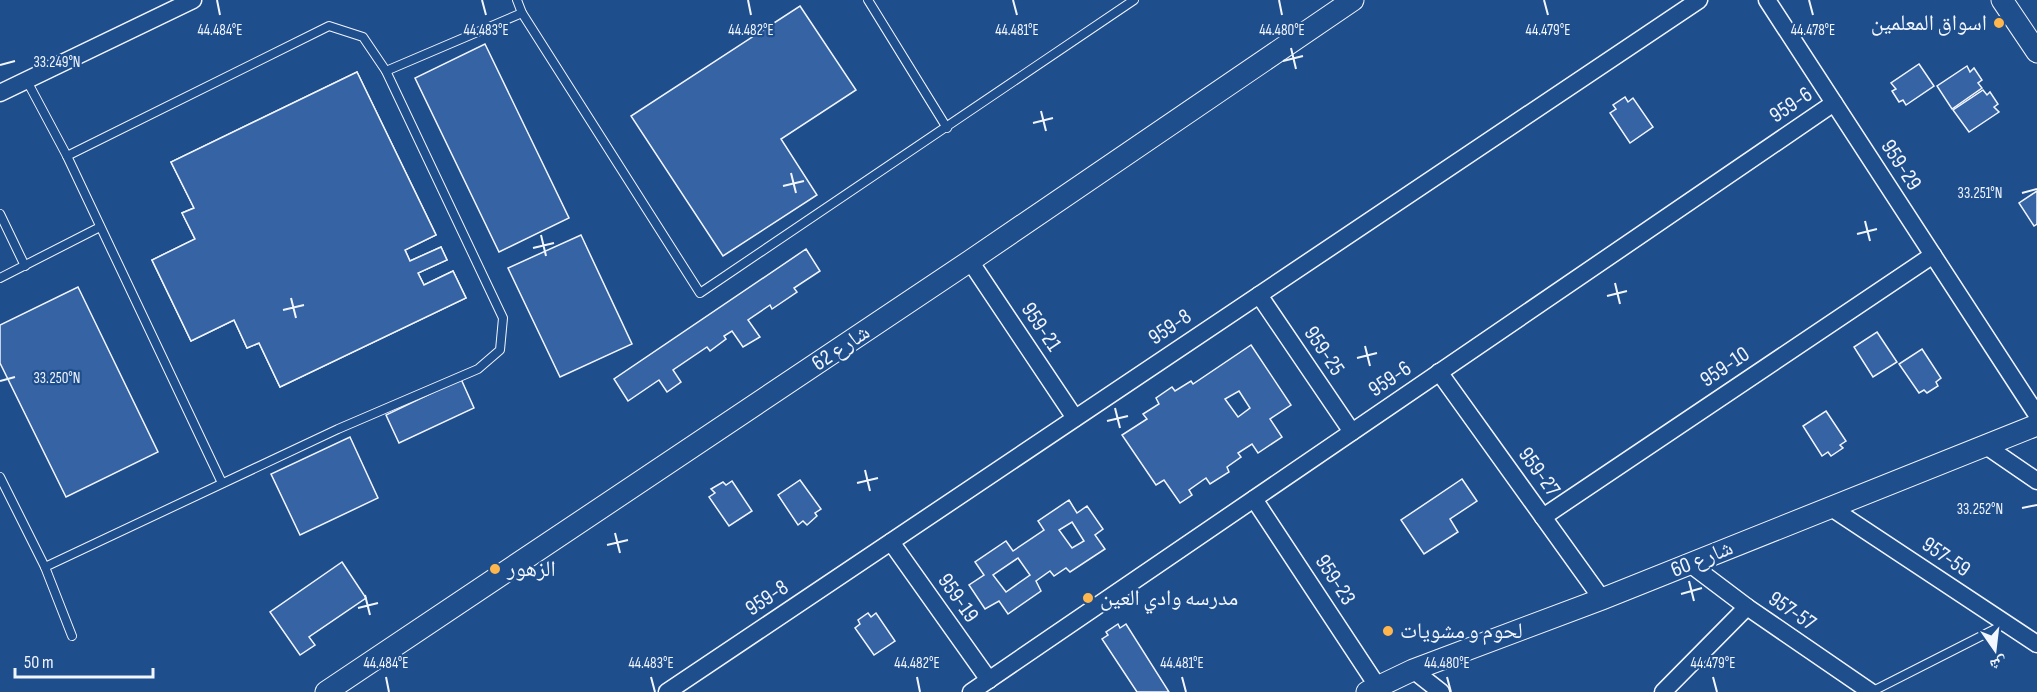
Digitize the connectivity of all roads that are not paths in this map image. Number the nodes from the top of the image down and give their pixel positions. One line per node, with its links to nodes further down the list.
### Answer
1 (193, 0): 12 (street)
2 (517, 0): 9 (lane)
3 (868, 0): 15 (lane)
4 (1134, 0): 15 (lane)
5 (1353, 0): 20 (street, شارع 62)
6 (1699, 0): 23 (street, 959-8)
7 (1767, 0): 14 (street, 959-29)
8 (2002, 0): 10 (street)
9 (522, 13): 11 (lane); 15 (lane)
10 (2037, 52)
11 (386, 71): 16 (lane); 32 (lane)
12 (27, 81): 13 (street); 16 (lane)
13 (0, 93)
14 (1834, 103): 19 (street, 959-29); 24 (street, 959-6)
15 (947, 128)
16 (67, 156): 18 (lane)
17 (0, 214): 21 (lane)
18 (100, 227): 21 (lane); 32 (lane)
19 (1933, 255): 25 (street, 959-29); 35 (street, 959-10)
20 (970, 261): 26 (street, 959-21); 47 (street, شارع 62)
21 (25, 266): 22 (lane)
22 (0, 278)
23 (1259, 295): 26 (street, 959-8); 28 (street, 959-25)
24 (1439, 372): 28 (street, 959-6); 35 (street, 959-27)
25 (2037, 416)
26 (1075, 418): 36 (street, 959-8)
27 (2037, 425): 29 (street, شارع 60)
28 (1352, 432): 33 (street, 959-6)
29 (1986, 446): 31 (street); 34 (street, شارع 60)
30 (0, 477): 38 (lane)
31 (2037, 481)
32 (222, 483): 38 (lane)
33 (1254, 499): 45 (street, 959-6); 46 (street, 959-23)
34 (1830, 507): 37 (street, شارع 60); 41 (street, 957-59)
35 (1543, 517): 39 (street, 959-27)
36 (891, 542): 45 (street, 959-19); 48 (street, 959-8)
37 (1690, 564): 39 (street, شارع 60); 40 (street, 957-57)
38 (45, 567): 42 (lane)
39 (1602, 598): 44 (street, شارع 60)
40 (1747, 607): 51 (street); 52 (street, 957-57)
41 (2005, 624): 43 (street, 957-59); 52 (lane)
42 (72, 636)
43 (2037, 644)
44 (1413, 670): 46 (street, شارع 60); 50 (street)
45 (989, 680): 49 (street, 959-6)
46 (1372, 689)
47 (326, 692)
48 (667, 692)
49 (971, 692)
50 (1441, 692)
51 (1663, 692)
52 (1871, 692)

